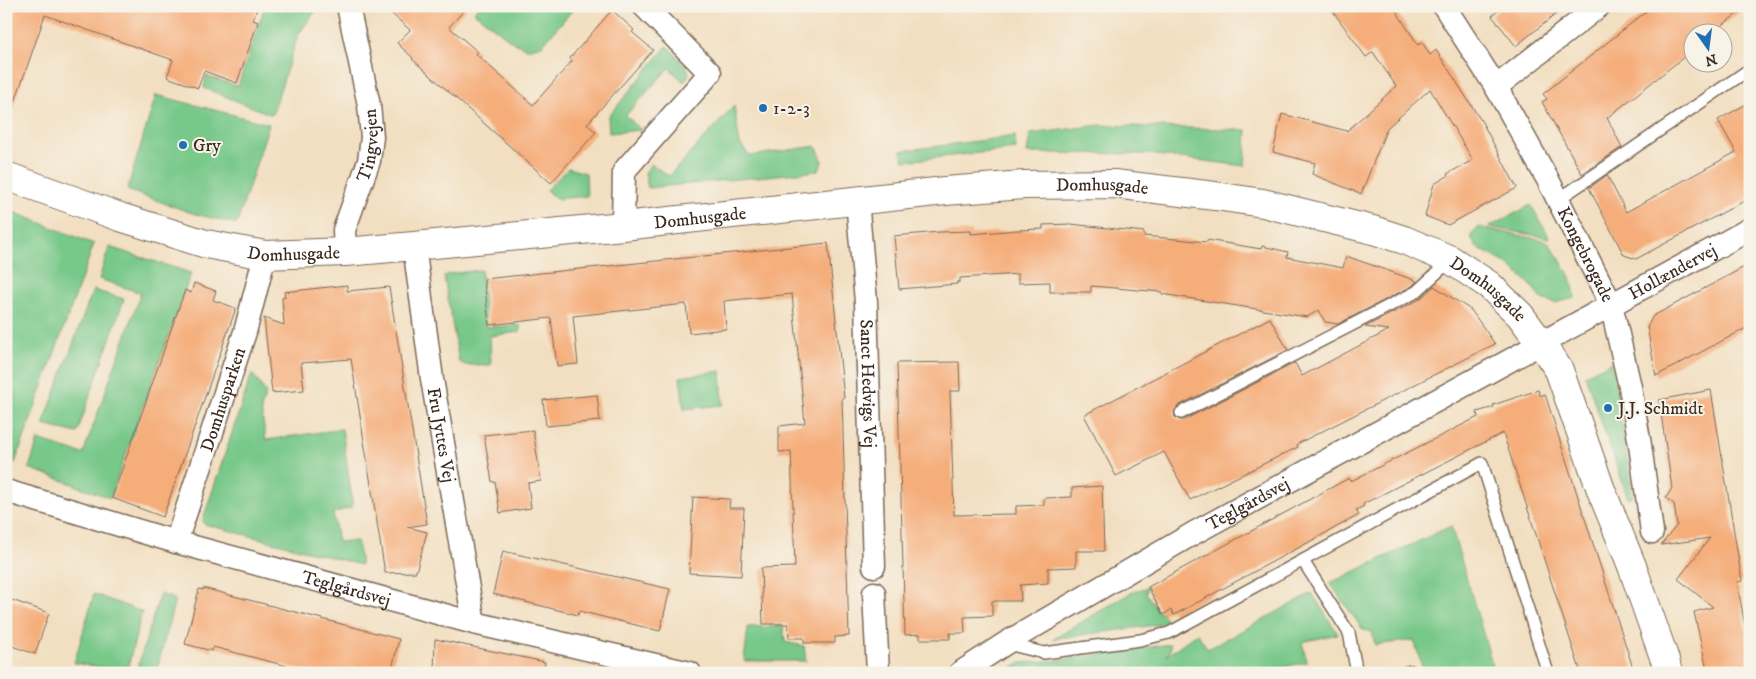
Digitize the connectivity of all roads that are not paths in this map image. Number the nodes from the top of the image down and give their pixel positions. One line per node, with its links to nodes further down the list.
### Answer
1 (348, 6): 13 (street, Tingvejen)
2 (644, 6): 10 (street)
3 (1444, 6): 6 (street, Kongebrogade)
4 (1599, 6): 6 (street)
5 (1750, 69): 9 (lane)
6 (1496, 88): 9 (street, Kongebrogade)
7 (6, 176): 14 (street, Domhusgade)
8 (857, 200): 10 (street, Domhusgade); 15 (street, Domhusgade); 23 (street, Sanct Hedvigs Vej)
9 (1559, 200): 16 (street, Kongebrogade)
10 (623, 226): 12 (street, Domhusgade)
11 (1750, 228): 16 (street, Hollændervej)
12 (414, 246): 13 (street, Domhusgade); 25 (street, Fru Jyttes Vej)
13 (344, 252): 14 (street, Domhusgade)
14 (265, 255): 21 (street, Domhusparken)
15 (1451, 260): 17 (street, Domhusgade); 18 (lane)
16 (1611, 304): 17 (street, Hollændervej); 20 (street, Kongebrogade)
17 (1540, 342): 26 (street, Teglgårdsvej); 32 (street)
18 (1181, 413)
19 (6, 491): 21 (street, Teglgårdsvej)
20 (1652, 532)
21 (176, 542): 25 (street, Teglgårdsvej)
22 (1303, 560): 26 (lane); 30 (lane); 31 (lane)
23 (874, 566)
24 (874, 593): 28 (street)
25 (474, 623): 27 (street, Teglgårdsvej)
26 (1006, 643): 29 (street, Teglgårdsvej)
27 (690, 673)
28 (878, 673)
29 (960, 673)
30 (1357, 673)
31 (1548, 673)
32 (1668, 673)

